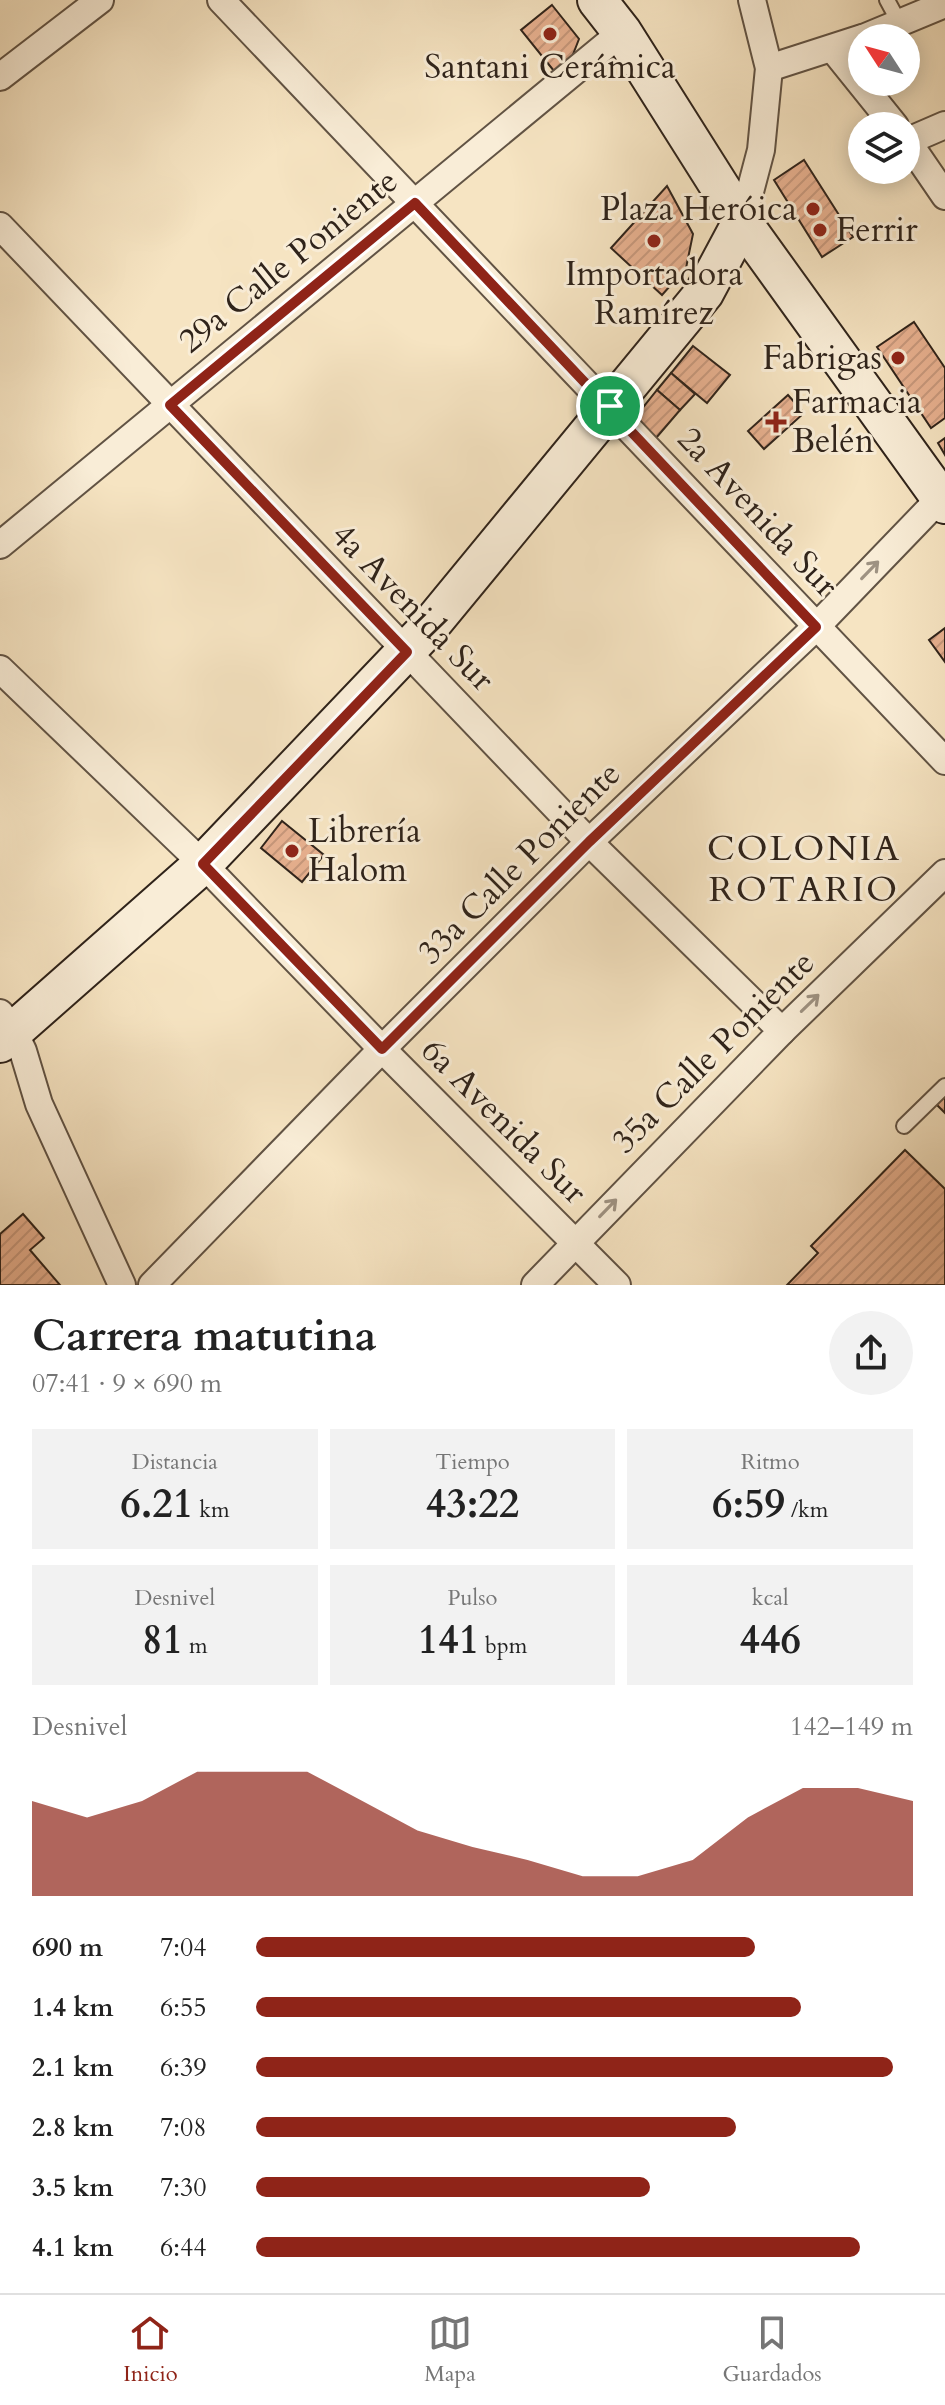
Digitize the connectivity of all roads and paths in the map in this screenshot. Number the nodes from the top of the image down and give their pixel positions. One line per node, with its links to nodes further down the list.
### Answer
1 (100, 0): 12 (street)
2 (221, 0): 18 (street, 2a Avenida Sur)
3 (597, 0): 8 (street)
4 (752, 0): 11 (street)
5 (887, 0): 7 (lane)
6 (945, 4): 7 (street)
7 (900, 24)
8 (622, 32): 18 (street, 29a Calle Poniente); 19 (street)
9 (848, 43): 10 (street)
10 (833, 49): 11 (street); 13 (street)
11 (769, 68): 19 (street)
12 (0, 77)
13 (884, 112)
14 (945, 125): 15 (street)
15 (920, 131)
16 (920, 160): 17 (street)
17 (945, 196)
18 (415, 203): 21 (street, 29a Calle Poniente); 22 (street, 2a Avenida Sur)
19 (742, 222): 22 (street); 23 (street)
20 (0, 226): 21 (street, 4a Avenida Sur)
21 (170, 405): 24 (street, 29a Calle Poniente); 26 (street, 4a Avenida Sur)
22 (610, 406): 25 (street, 2a Avenida Sur); 26 (street)
23 (943, 498): 25 (street, 33a Calle Poniente, one-way to 23)
24 (0, 545)
25 (816, 627): 28 (street, 2a Avenida Sur); 29 (street, 33a Calle Poniente)
26 (407, 652): 29 (street, 4a Avenida Sur); 30 (street)
27 (0, 669): 30 (street, 6a Avenida Sur)
28 (945, 761)
29 (589, 842): 33 (street, 4a Avenida Sur); 34 (street, 33a Calle Poniente)
30 (203, 864): 32 (street); 34 (street, 6a Avenida Sur)
31 (945, 873): 33 (street, 35a Calle Poniente, one-way to 31)
32 (5, 1029): 38 (street)
33 (782, 1031): 37 (street, 35a Calle Poniente, one-way to 33)
34 (382, 1049): 37 (street, 6a Avenida Sur); 39 (street, 33a Calle Poniente)
35 (945, 1086): 36 (lane)
36 (904, 1126)
37 (574, 1243): 40 (street, 35a Calle Poniente); 41 (street, 6a Avenida Sur)
38 (122, 1285)
39 (152, 1285)
40 (535, 1285)
41 (617, 1285)

